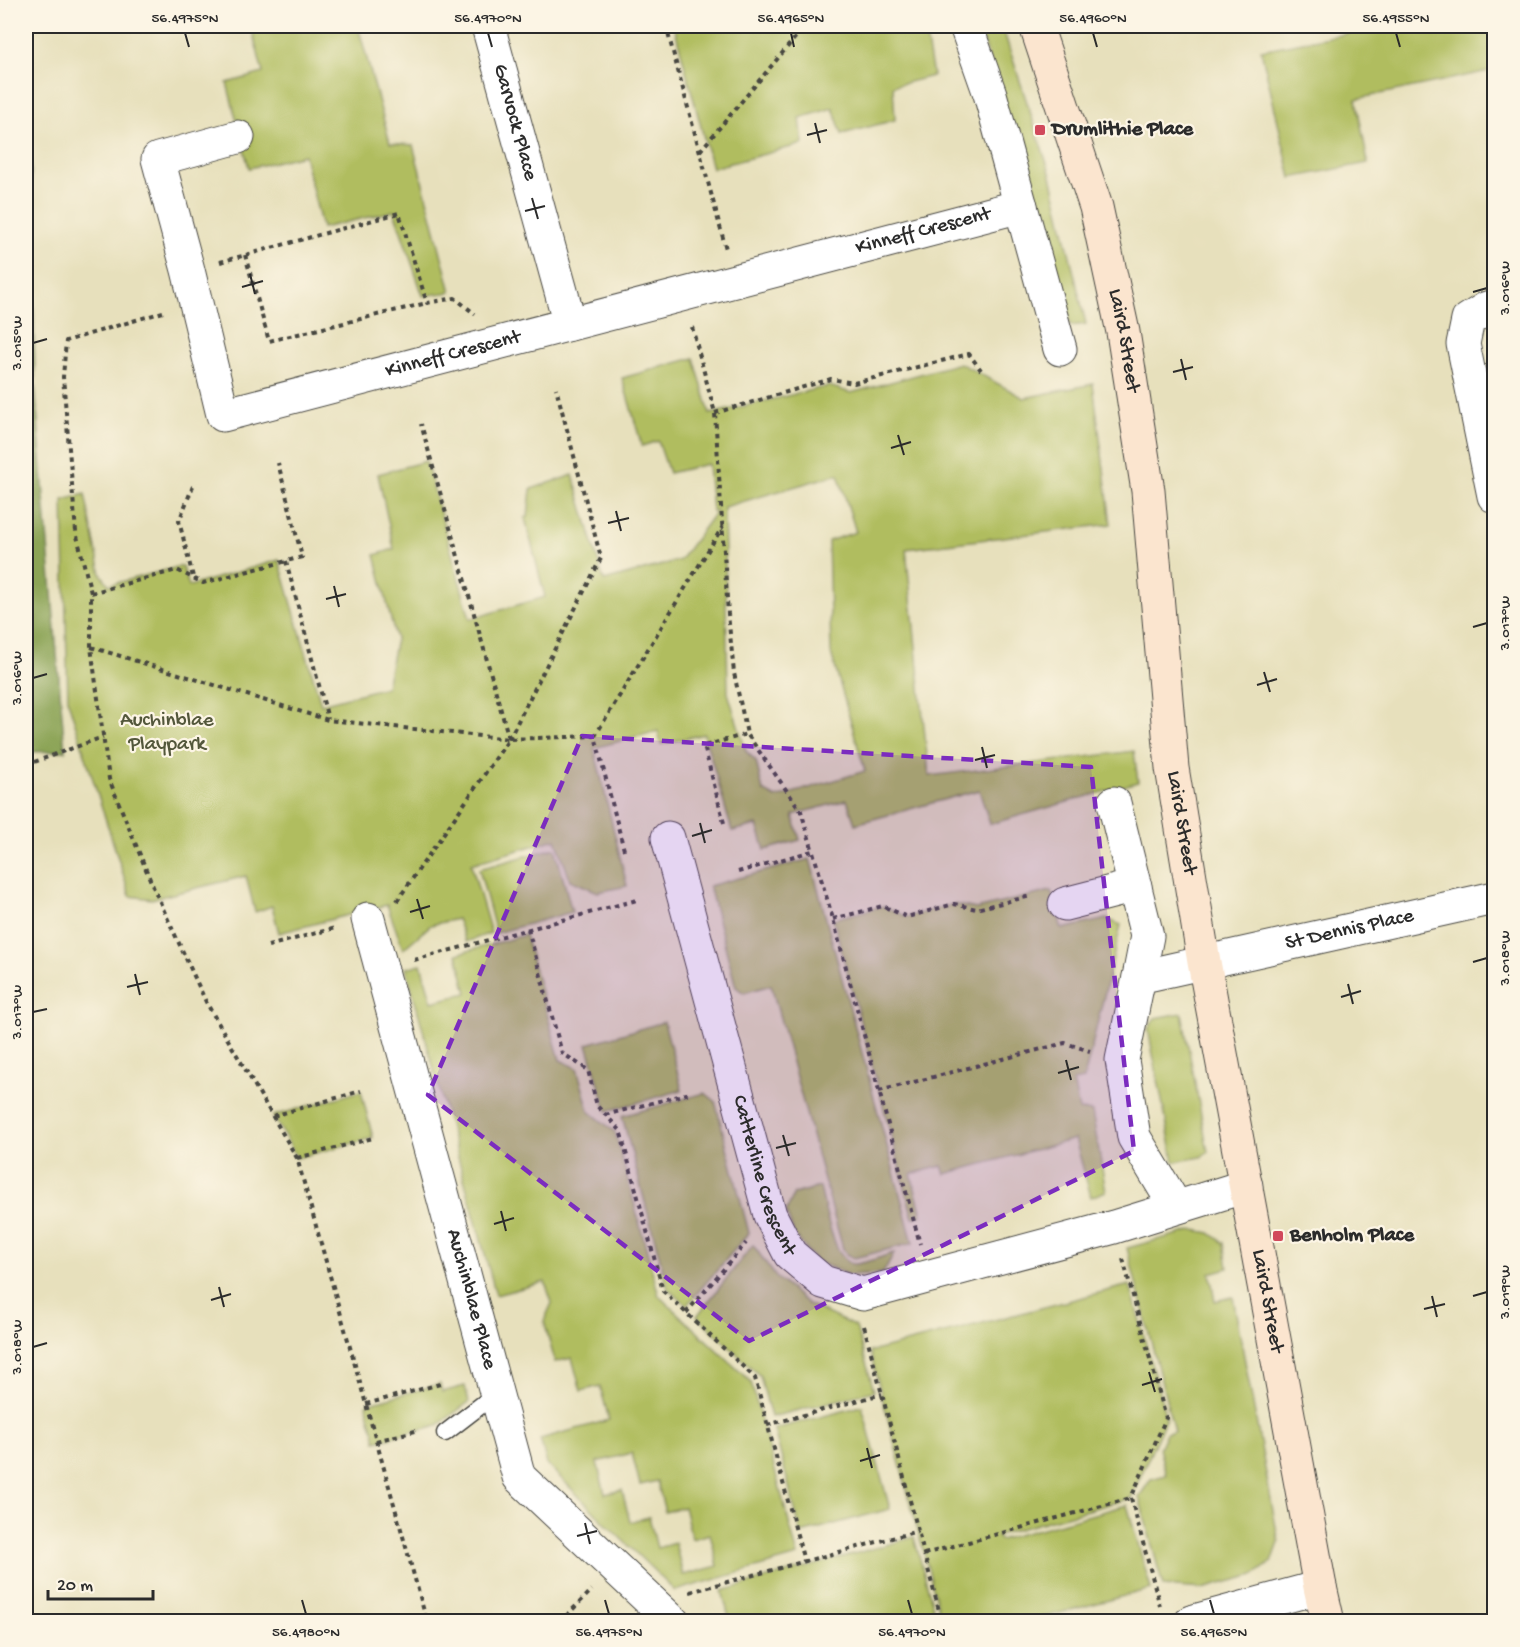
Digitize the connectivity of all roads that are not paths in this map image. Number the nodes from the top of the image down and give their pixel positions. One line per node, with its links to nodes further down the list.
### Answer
1 (488, 26): 7 (street, Garvock Place)
2 (966, 26): 5 (street)
3 (1036, 26): 16 (street, Laird Street)
4 (238, 136): 7 (street, Kinneff Crescent)
5 (1021, 206): 7 (street, Kinneff Crescent); 8 (street)
6 (1494, 306): 9 (street)
7 (570, 324)
8 (1060, 349)
9 (1494, 496)
10 (1114, 803): 12 (street)
11 (668, 838): 19 (street, Catterline Crescent)
12 (1135, 886): 14 (street); 17 (street)
13 (1494, 898): 16 (street, St Dennis Place)
14 (1065, 904)
15 (368, 920): 20 (street, Auchinblae Place)
16 (1204, 962): 17 (street); 18 (street, Laird Street)
17 (1139, 977): 19 (street)
18 (1246, 1186): 19 (street); 22 (street, Laird Street)
19 (1176, 1207)
20 (497, 1393): 21 (lane); 23 (street, Auchinblae Place)
21 (445, 1433)
22 (1320, 1587): 24 (street); 25 (street, Laird Street)
23 (663, 1612)
24 (1191, 1622)
25 (1329, 1622)

